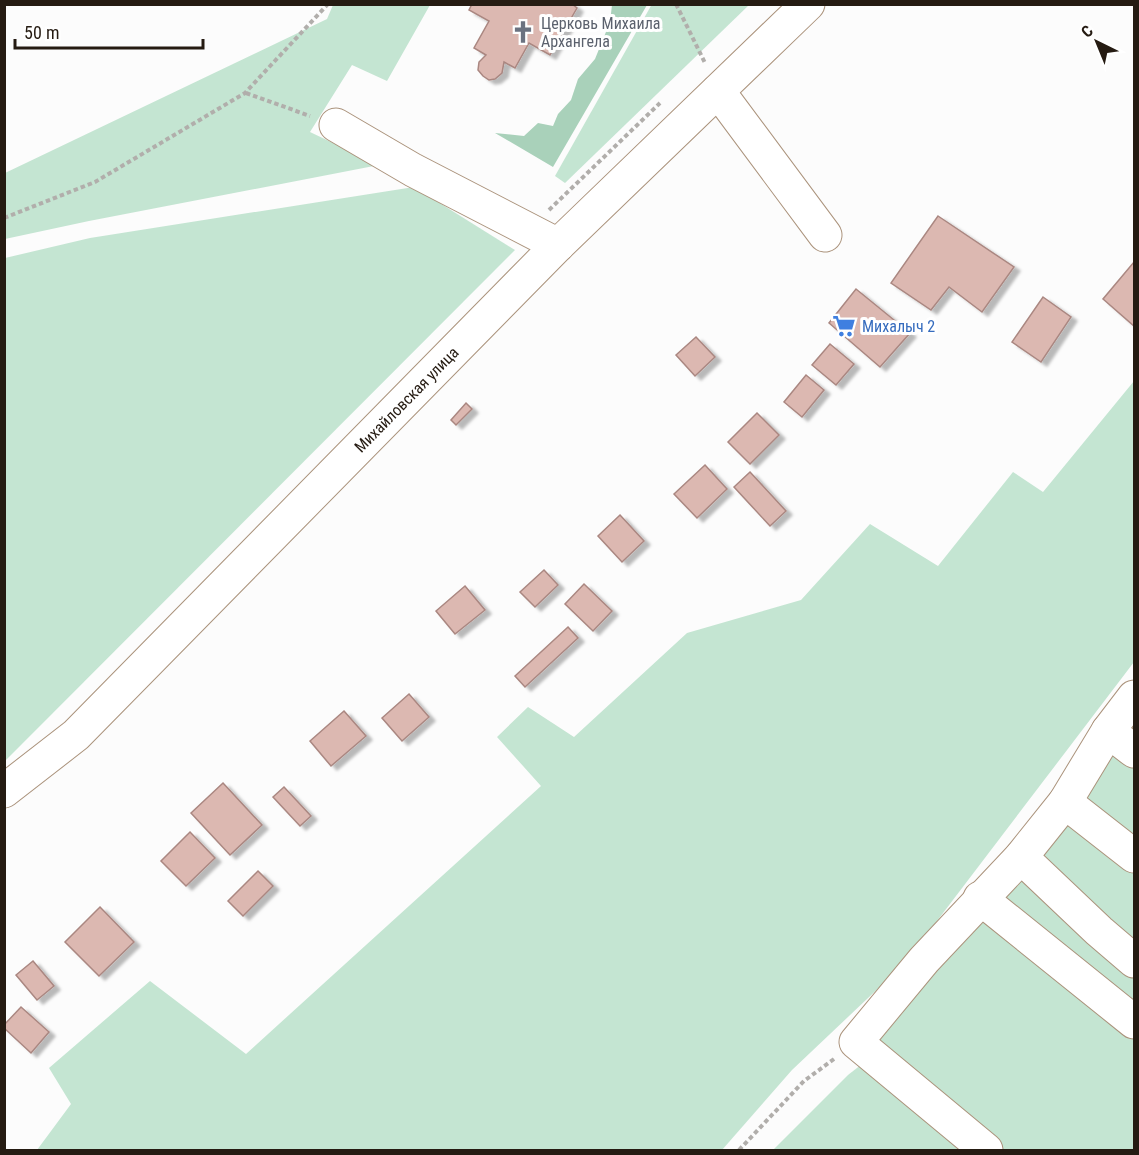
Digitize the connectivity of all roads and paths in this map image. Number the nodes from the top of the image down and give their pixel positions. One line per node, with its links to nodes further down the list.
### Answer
1 (328, 4): 8 (path)
2 (676, 4): 5 (path)
3 (808, 4): 7 (street, Михайловская улица)
4 (712, 52): 5 (path)
5 (704, 61): 6 (path); 7 (path)
6 (696, 69)
7 (718, 91): 13 (street); 14 (street, Михайловская улица)
8 (245, 93): 10 (path); 11 (path)
9 (662, 101): 12 (path)
10 (336, 125): 12 (street)
11 (4, 218)
12 (529, 229): 14 (street)
13 (825, 235)
14 (558, 245): 18 (street, Михайловская улица)
15 (1134, 697): 16 (street)
16 (1108, 731): 17 (street); 19 (street)
17 (1134, 751)
18 (4, 791)
19 (1065, 802): 20 (street); 21 (street)
20 (1134, 856)
21 (1021, 857): 22 (street); 23 (street)
22 (980, 898): 24 (street); 25 (street)
23 (1134, 961)
24 (1134, 1022)
25 (856, 1042): 26 (path); 27 (street)
26 (739, 1150)
27 (986, 1150)

